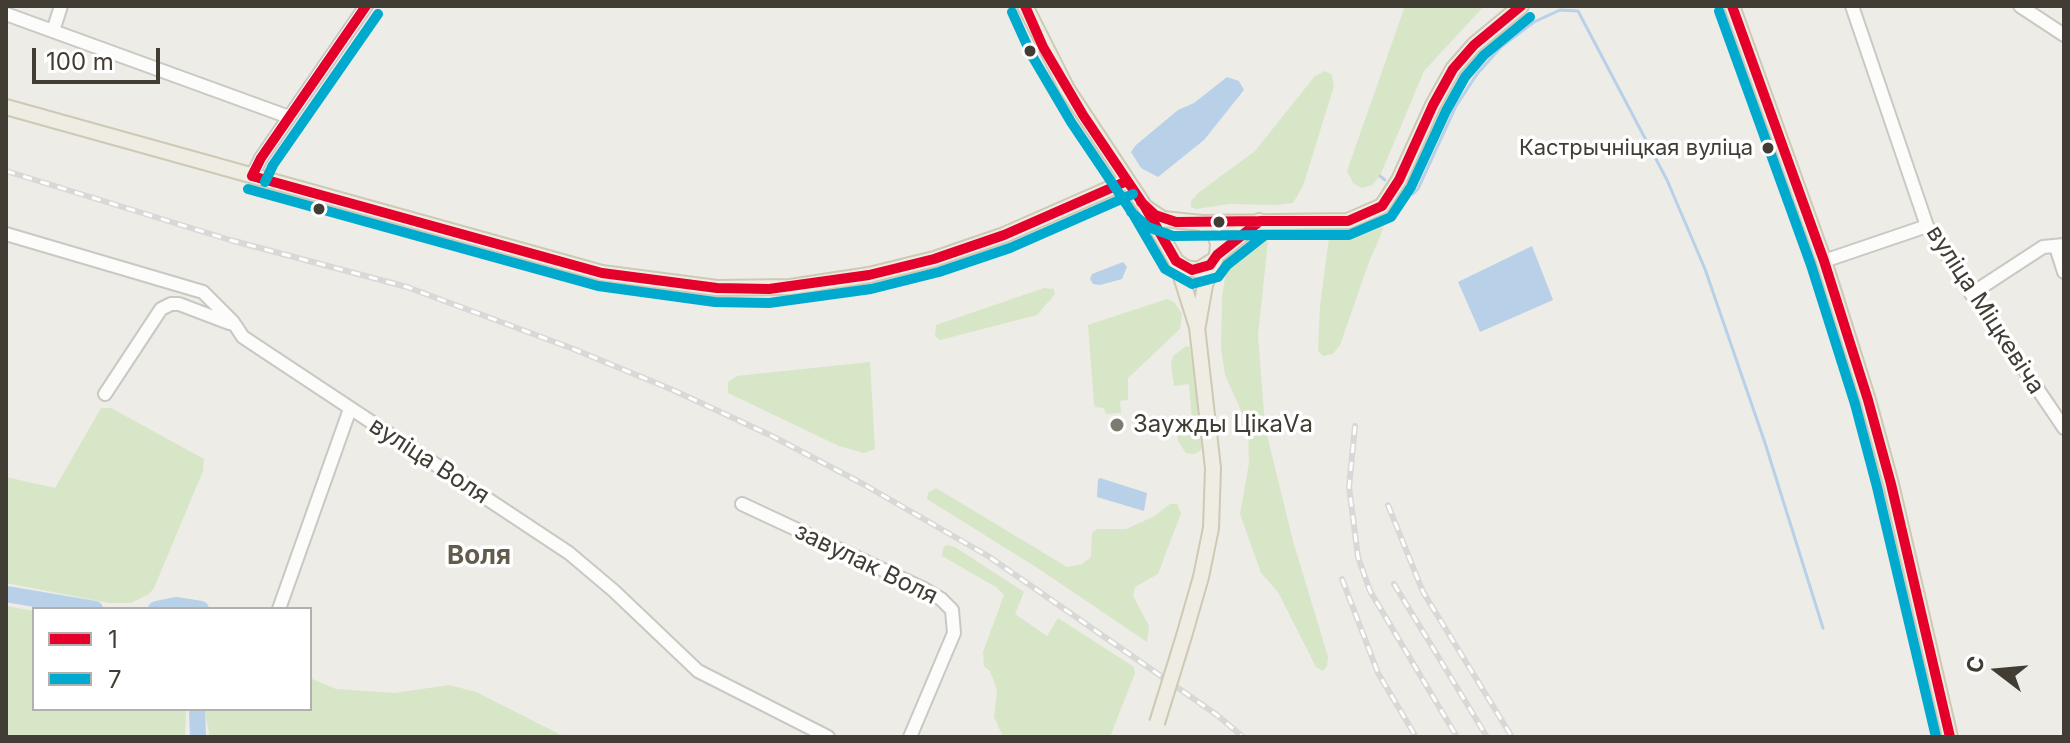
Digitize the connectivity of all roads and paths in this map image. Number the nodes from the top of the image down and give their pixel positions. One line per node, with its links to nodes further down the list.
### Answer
1 (61, 6): 9 (street)
2 (1025, 6): 14 (main road)
3 (1521, 6): 16 (main road)
4 (1732, 6): 23 (main road)
5 (1852, 6): 18 (street, вуліца Міцкевіча)
6 (2020, 6): 10 (street)
7 (361, 7): 12 (street)
8 (6, 14): 9 (street)
9 (53, 31): 12 (street)
10 (2064, 35)
11 (6, 107): 13 (main road)
12 (289, 117): 13 (street)
13 (252, 176): 14 (main road)
14 (1127, 181): 15 (main road)
15 (1145, 207): 17 (main road); 21 (main road)
16 (1260, 221): 17 (main road); 22 (main road)
17 (1196, 223): 21 (main road); 22 (main road)
18 (1927, 226): 23 (street); 25 (street, вуліца Міцкевіча)
19 (6, 234): 26 (street, вуліца Воля)
20 (2060, 246): 24 (street); 25 (street)
21 (1175, 258): 22 (main road); 27 (main road)
22 (1215, 258): 27 (main road)
23 (1824, 261): 36 (main road)
24 (2064, 272)
25 (1971, 294): 30 (street, вуліца Міцкевіча)
26 (233, 322): 28 (street); 29 (street, вуліца Воля)
27 (1197, 327): 33 (main road, bridge)
28 (105, 394)
29 (350, 409): 32 (street); 34 (street, вуліца Воля)
30 (2064, 428)
31 (742, 504): 35 (street, завулак Воля)
32 (280, 607)
33 (1155, 730)
34 (828, 737)
35 (910, 737)
36 (1950, 737)

